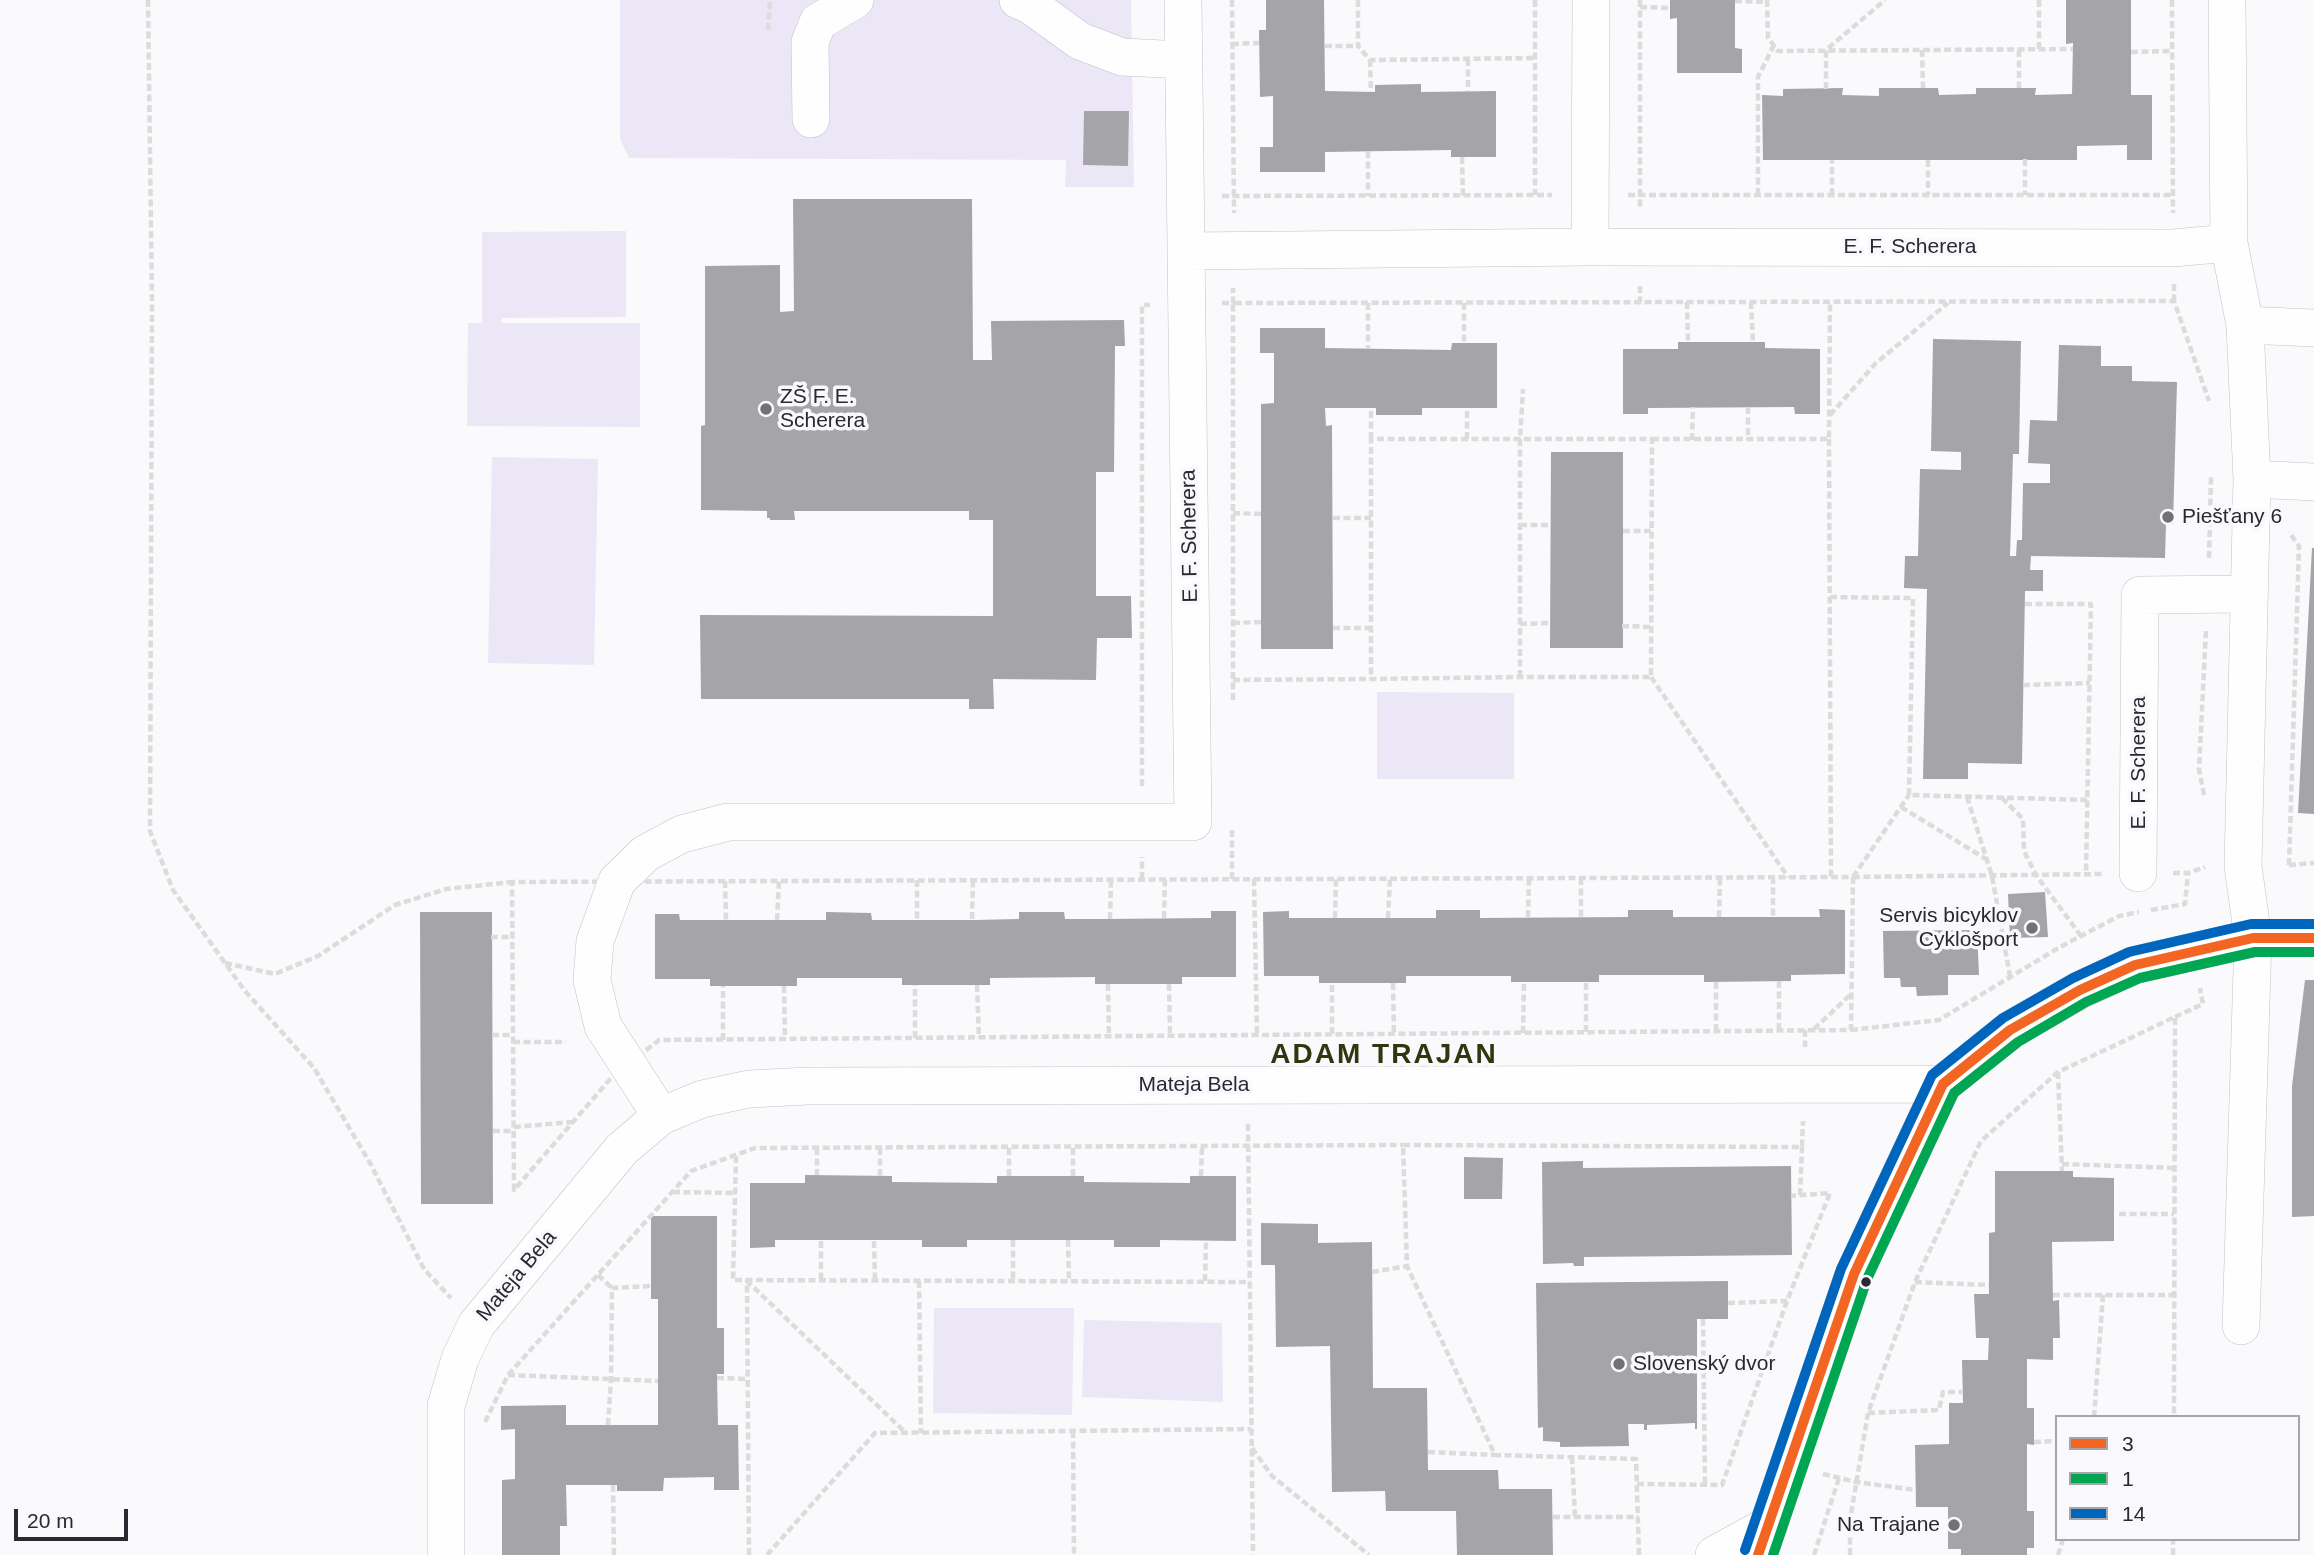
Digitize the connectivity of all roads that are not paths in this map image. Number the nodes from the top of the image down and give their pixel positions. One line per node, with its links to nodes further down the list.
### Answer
1 (855, 0): 7 (street)
2 (1018, 0): 6 (street)
3 (1183, 0): 6 (street, E. F. Scherera)
4 (1591, 0): 9 (street)
5 (2227, 0): 8 (street)
6 (1184, 60): 10 (street, E. F. Scherera)
7 (811, 118)
8 (2229, 243): 9 (street, E. F. Scherera); 11 (street)
9 (1590, 247): 10 (street, E. F. Scherera)
10 (1187, 250): 20 (street, E. F. Scherera)
11 (2245, 325): 12 (street); 13 (street)
12 (2314, 328)
13 (2252, 479): 14 (street); 15 (street)
14 (2314, 482)
15 (2249, 594): 16 (street, E. F. Scherera); 17 (street)
16 (2138, 873)
17 (2253, 938): 18 (street); 19 (street); 21 (street)
18 (2314, 938)
19 (1943, 1084): 20 (street, Mateja Bela); 22 (street)
20 (661, 1116): 23 (street, Mateja Bela)
21 (2241, 1326)
22 (1764, 1540): 24 (street)
23 (446, 1555)
24 (1714, 1555)

